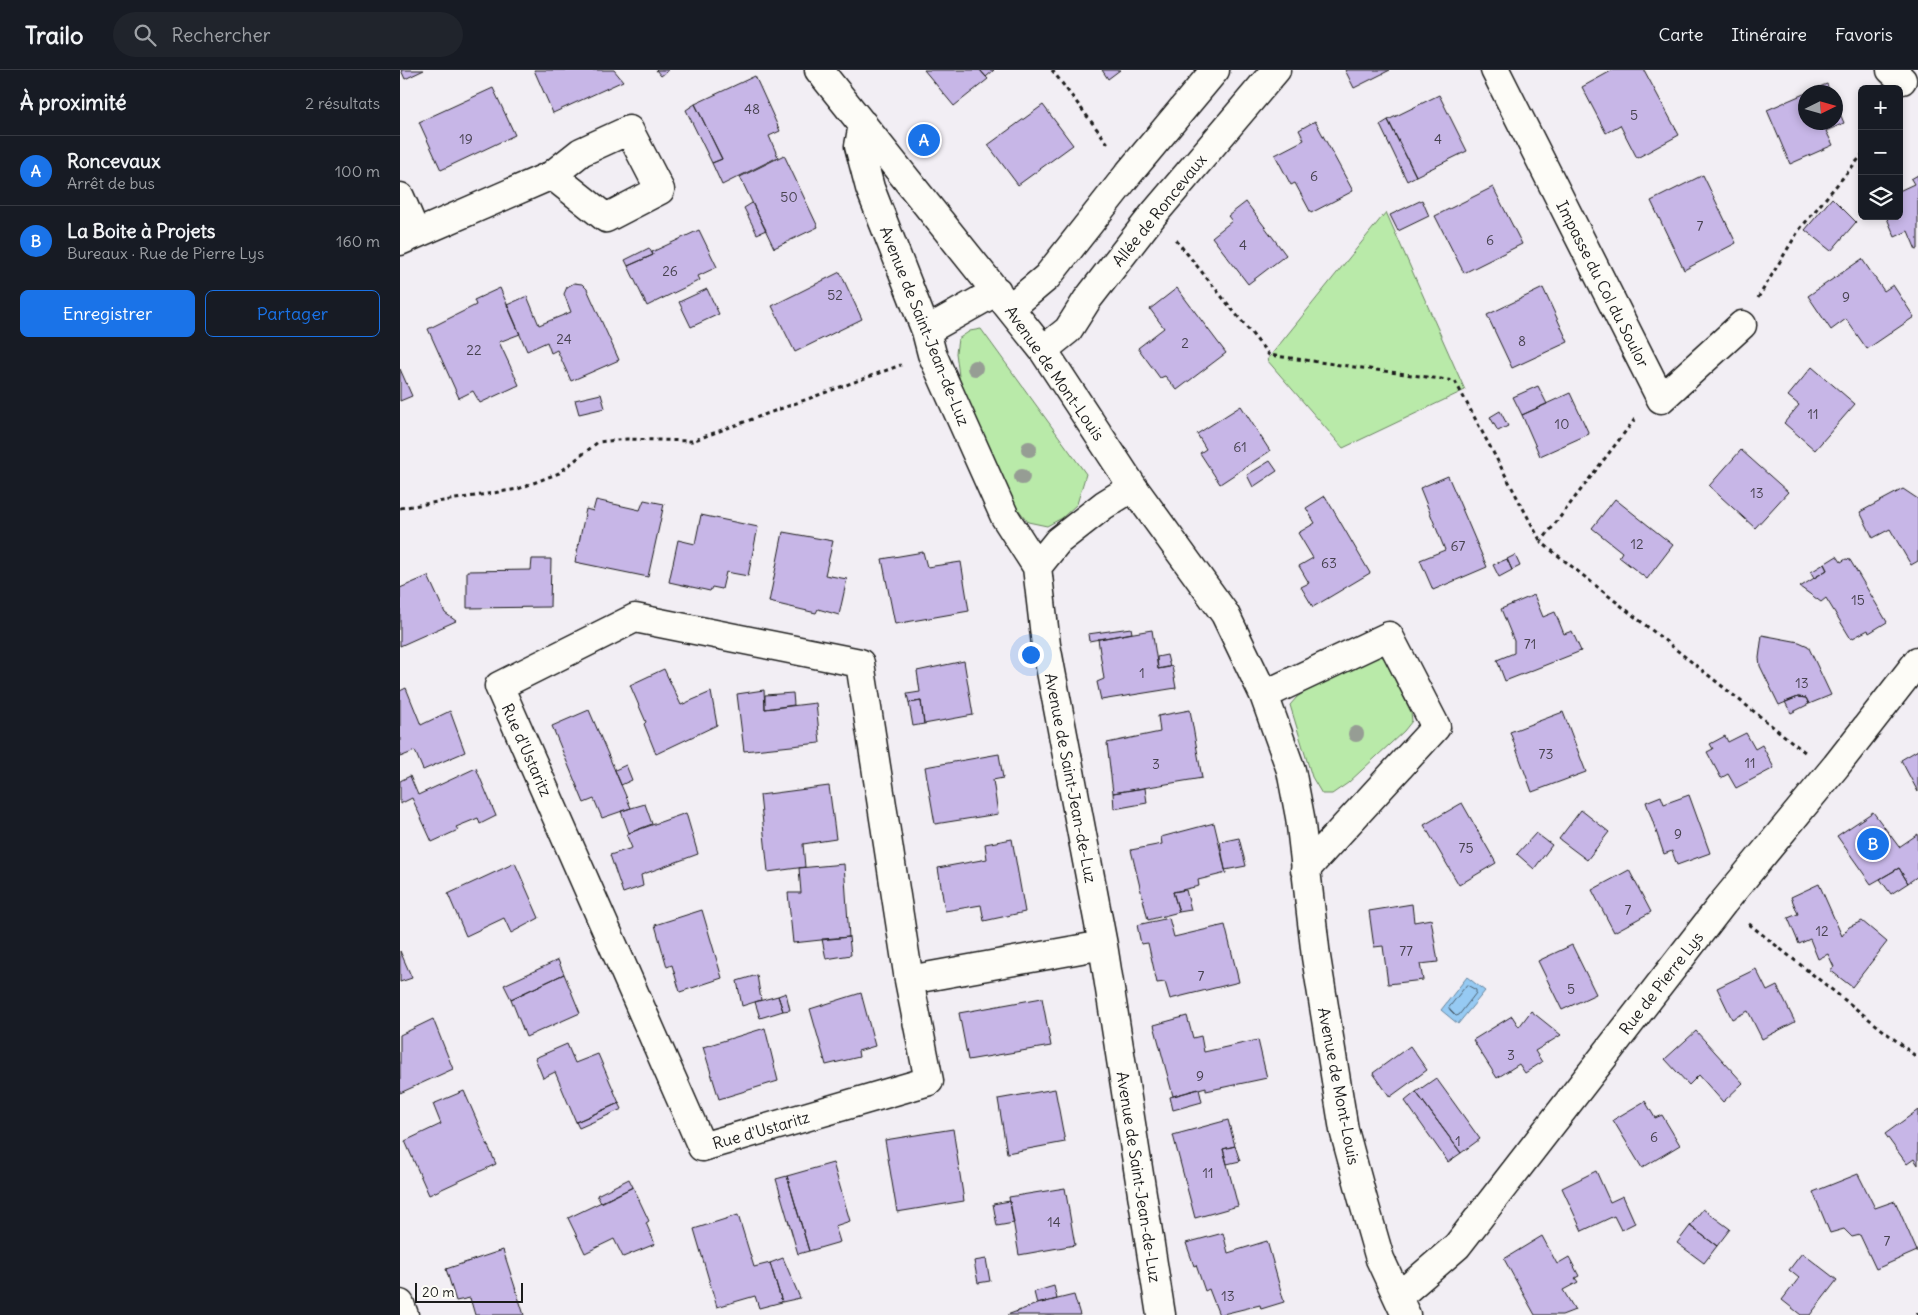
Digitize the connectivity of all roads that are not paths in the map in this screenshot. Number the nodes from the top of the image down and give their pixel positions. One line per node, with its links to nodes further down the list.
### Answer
1 (819, 70): 5 (street, Avenue de Mont-Louis)
2 (1215, 70): 9 (street)
3 (1276, 70): 12 (street, Allée de Roncevaux)
4 (1495, 70): 10 (street, Impasse du Col du Soulor)
5 (863, 124): 9 (street, Avenue de Mont-Louis); 11 (street, Avenue de Saint-Jean-de-Luz)
6 (552, 175): 8 (street)
7 (400, 196): 8 (street)
8 (408, 238)
9 (1004, 299): 11 (street); 12 (street, Avenue de Mont-Louis)
10 (1742, 325)
11 (929, 342): 14 (street, Avenue de Saint-Jean-de-Luz)
12 (1043, 350): 13 (street, Avenue de Mont-Louis)
13 (1133, 486): 14 (street); 16 (street, Avenue de Mont-Louis)
14 (1037, 567): 18 (street, Avenue de Saint-Jean-de-Luz)
15 (1918, 661): 21 (street, Rue de Pierre Lys)
16 (1264, 695): 17 (street, Avenue de Mont-Louis); 17 (street)
17 (1305, 870): 21 (street, Avenue de Mont-Louis)
18 (1103, 945): 19 (street); 23 (street, Avenue de Saint-Jean-de-Luz)
19 (910, 980): 19 (street, Rue d'Ustaritz)
20 (400, 1304): 22 (street)
21 (1402, 1306)
22 (404, 1315)
23 (1161, 1315)

